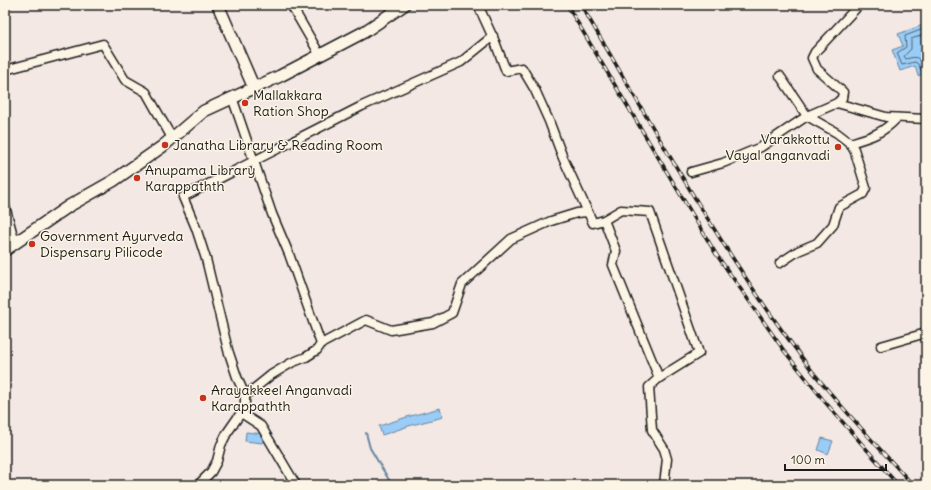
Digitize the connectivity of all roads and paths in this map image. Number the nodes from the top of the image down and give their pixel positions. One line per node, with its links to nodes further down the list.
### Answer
1 (218, 5): 10 (street)
2 (291, 5): 7 (street)
3 (404, 5): 7 (street)
4 (478, 5): 6 (street)
5 (859, 5): 12 (street)
6 (493, 36): 18 (street); 21 (street)
7 (319, 55): 10 (street)
8 (5, 70): 16 (street)
9 (780, 76): 13 (street)
10 (254, 88): 11 (street)
11 (232, 97): 16 (street); 18 (street)
12 (837, 102): 13 (street); 14 (street)
13 (807, 116): 17 (street); 19 (street)
14 (897, 118): 15 (street); 17 (street)
15 (926, 119)
16 (172, 138): 23 (street)
17 (850, 143): 25 (street)
18 (255, 160): 27 (street); 30 (street)
19 (691, 172)
20 (5, 206): 23 (street)
21 (588, 212): 22 (street); 27 (street)
22 (604, 220): 29 (street); 29 (street)
23 (14, 244): 24 (street)
24 (5, 250)
25 (780, 263)
26 (926, 333): 28 (street)
27 (320, 344): 30 (street)
28 (881, 346)
29 (659, 378): 34 (street)
30 (245, 396): 31 (street)
31 (241, 413): 32 (street); 33 (street)
32 (198, 485)
33 (296, 485)
34 (664, 485)

